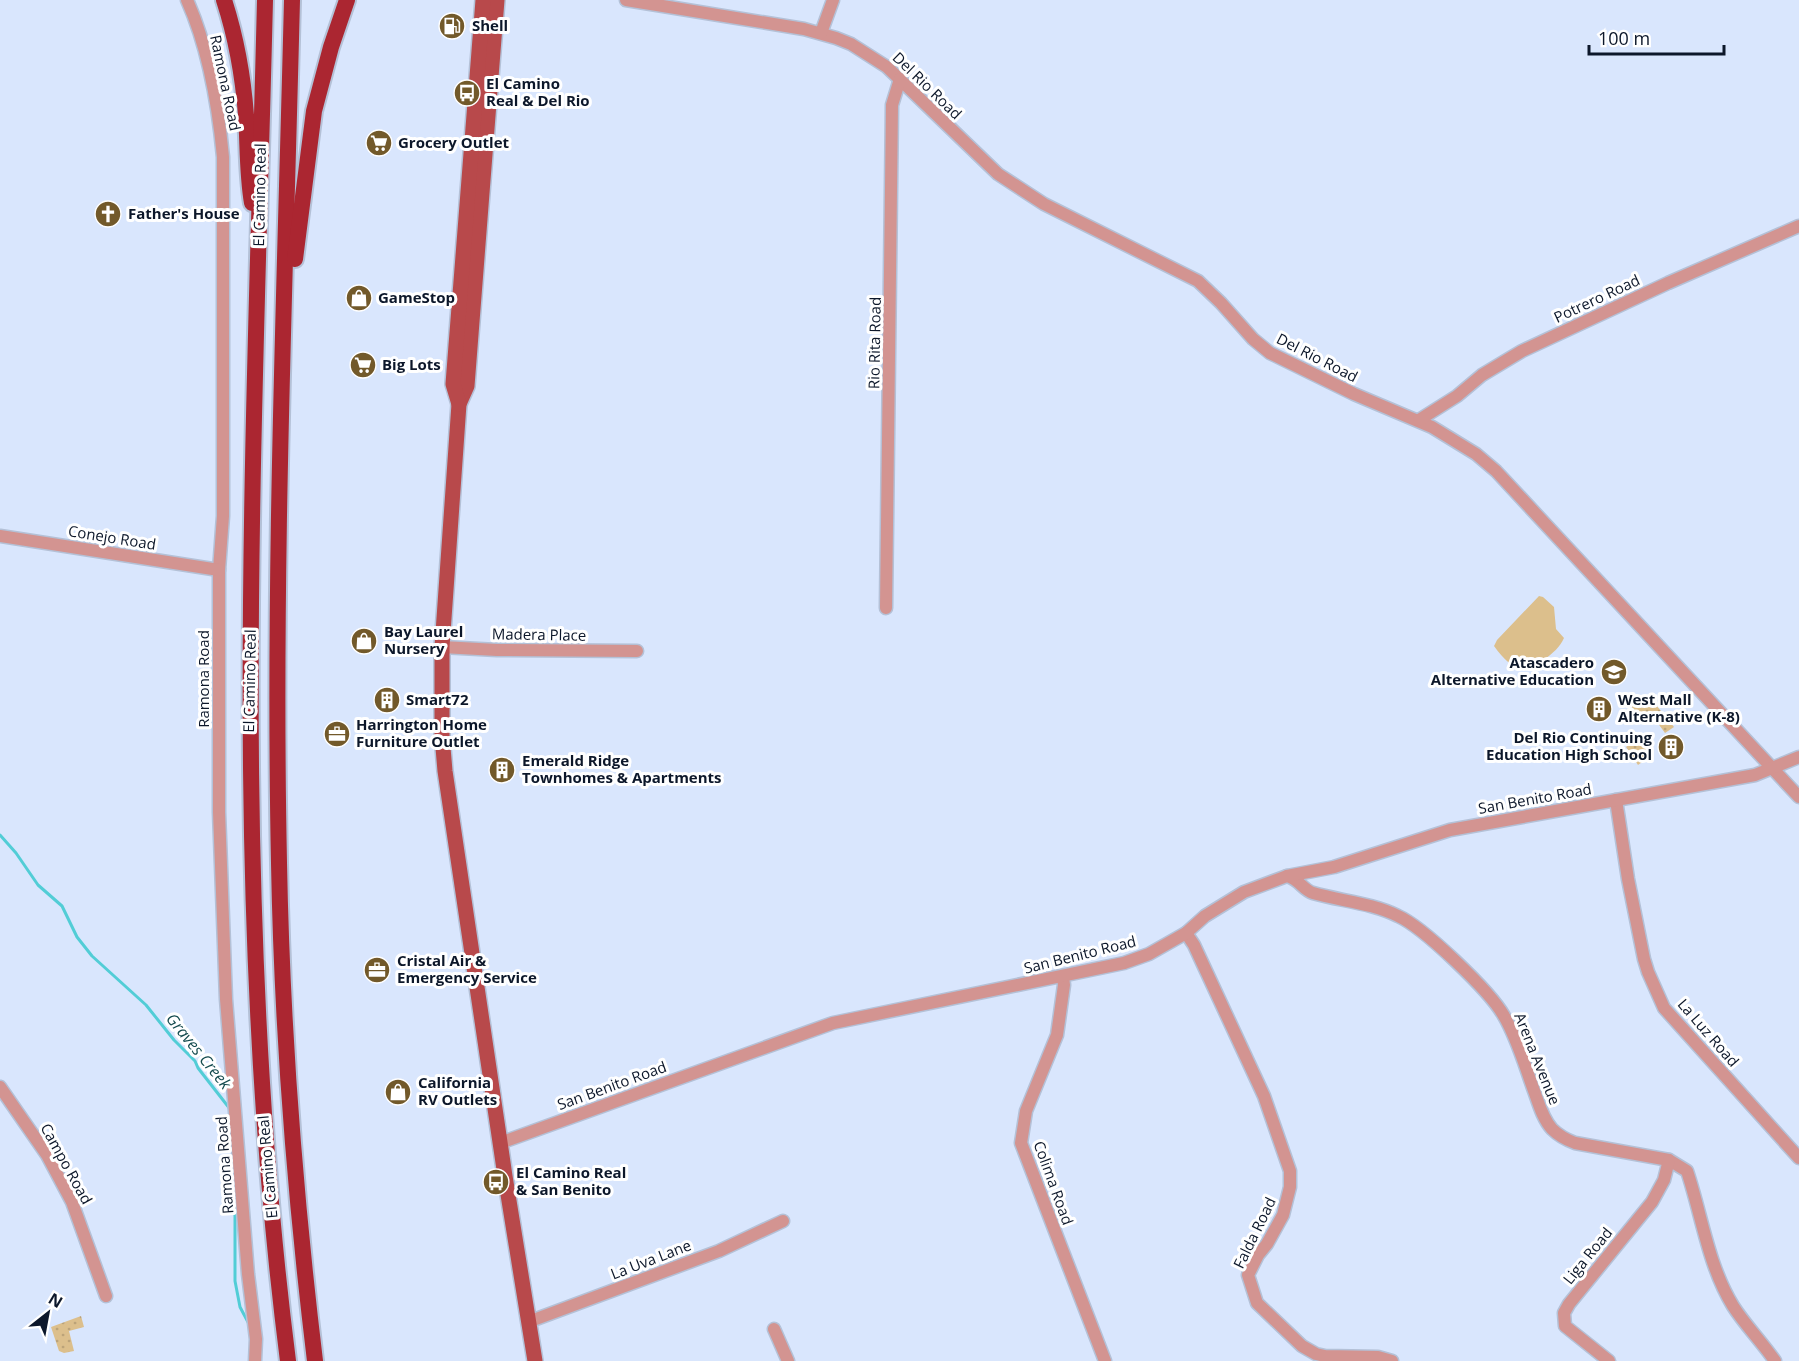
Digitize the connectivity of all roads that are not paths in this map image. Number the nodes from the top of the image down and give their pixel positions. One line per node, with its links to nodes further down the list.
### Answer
1 (187, 0): 18 (street, Ramona Road)
2 (224, 0): 13 (highway)
3 (265, 0): 13 (highway, El Camino Real)
4 (292, 0): 14 (highway, El Camino Real)
5 (346, 0): 14 (highway)
6 (483, 0): 15 (main road)
7 (497, 0): 15 (main road)
8 (626, 0): 10 (street, Del Rio Road)
9 (833, 0): 10 (street)
10 (821, 33): 11 (street, Del Rio Road)
11 (900, 79): 16 (street, Del Rio Road); 19 (street, Rio Rita Road)
12 (1799, 226): 16 (street, Potrero Road)
13 (259, 244): 38 (highway, El Camino Real)
14 (284, 334): 39 (highway, El Camino Real)
15 (459, 404): 20 (main road)
16 (1419, 420): 23 (street, Del Rio Road)
17 (0, 536): 18 (street, Conejo Road)
18 (219, 570): 37 (street, Ramona Road)
19 (886, 608)
20 (442, 647): 21 (street, Madera Place); 30 (main road)
21 (637, 651)
22 (1799, 758): 23 (street, San Benito Road)
23 (1773, 769): 24 (street, Del Rio Road); 25 (street, San Benito Road)
24 (1799, 797)
25 (1616, 800): 26 (street, San Benito Road); 31 (street, La Luz Road)
26 (1287, 876): 27 (street, San Benito Road); 32 (street, Arena Avenue)
27 (1186, 933): 28 (street, San Benito Road); 43 (street, Falda Road)
28 (1063, 977): 30 (street, San Benito Road); 42 (street, Colima Road)
29 (0, 1087): 34 (street, Campo Road)
30 (500, 1143): 35 (main road)
31 (1799, 1158)
32 (1669, 1160): 44 (street, Liga Road); 45 (street)
33 (783, 1221): 35 (street, La Uva Lane)
34 (106, 1296)
35 (528, 1322): 40 (main road)
36 (774, 1329): 41 (street)
37 (255, 1361)
38 (288, 1361)
39 (315, 1361)
40 (535, 1361)
41 (788, 1361)
42 (1105, 1361)
43 (1392, 1361)
44 (1609, 1361)
45 (1775, 1361)

